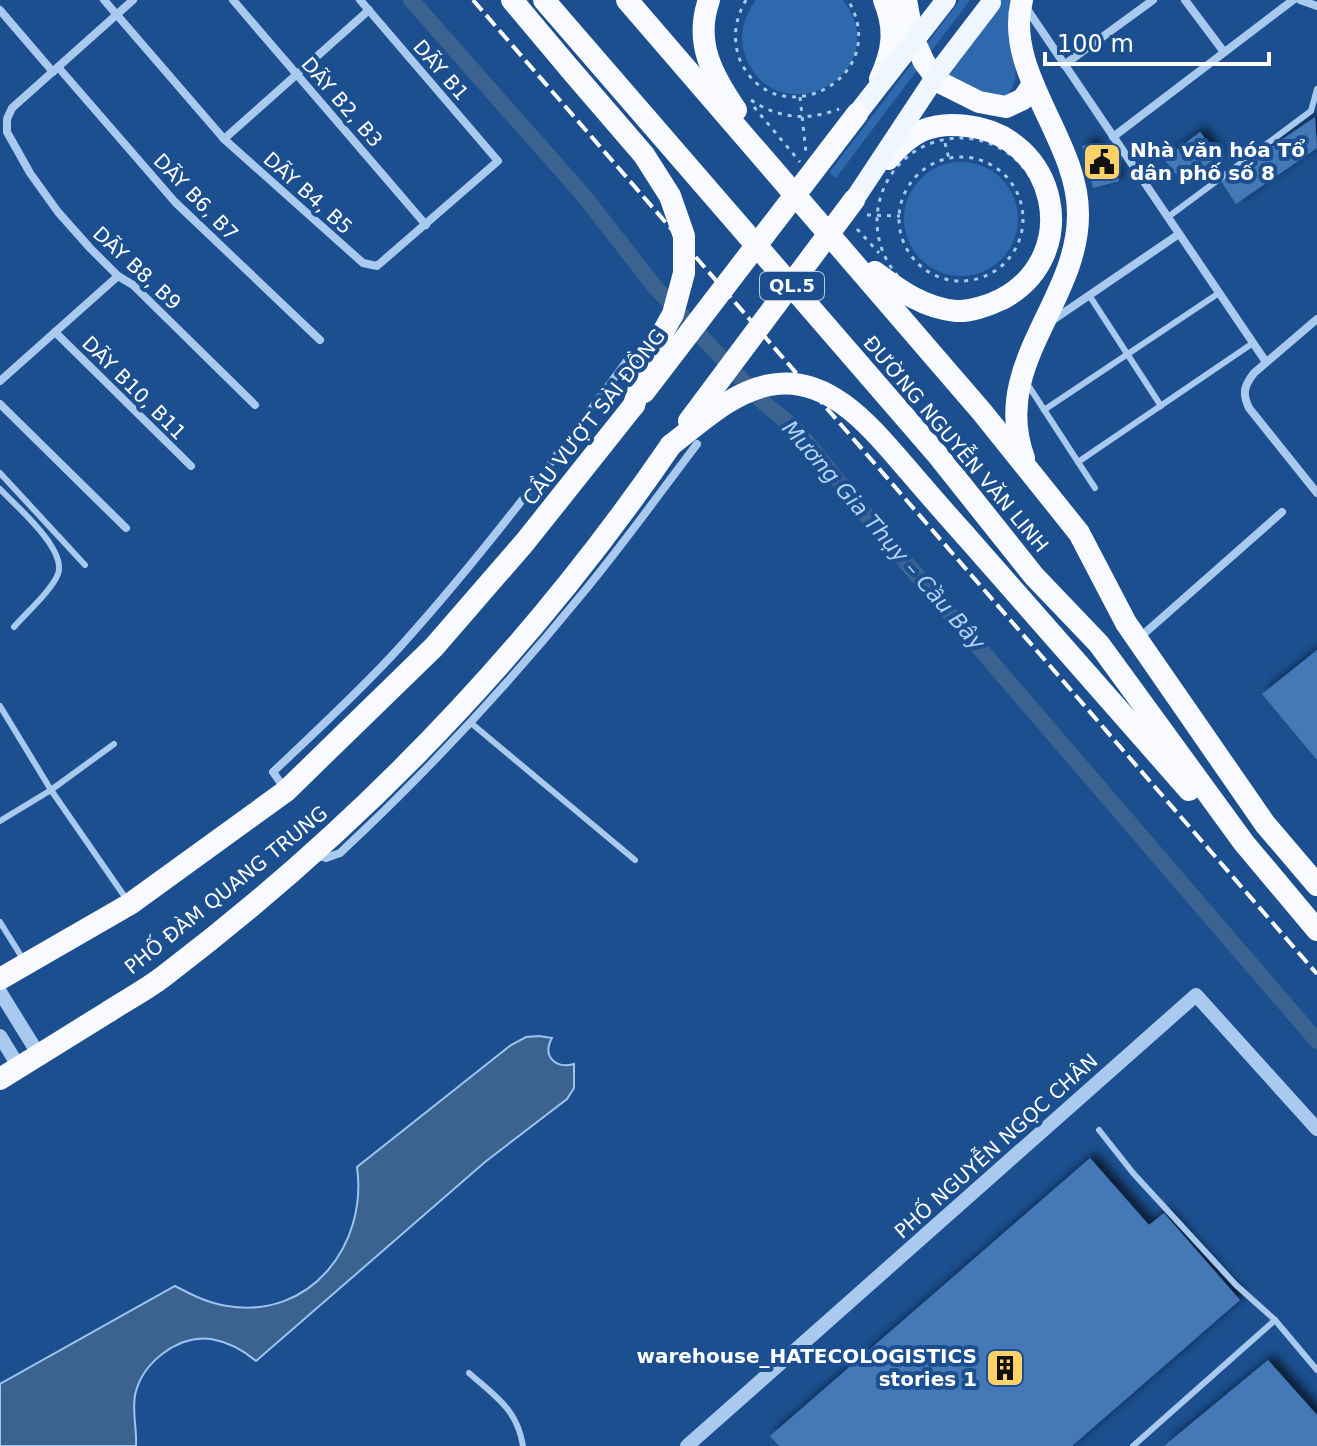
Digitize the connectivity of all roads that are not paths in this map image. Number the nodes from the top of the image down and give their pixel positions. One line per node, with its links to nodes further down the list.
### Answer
1 (104, 0): 21 (street, DÃY B4, B5)
2 (133, 0): 21 (street)
3 (233, 0): 25 (street, DÃY B2, B3)
4 (360, 0): 20 (street, DÃY B1)
5 (512, 0): 54 (highway, bridge)
6 (544, 0): 78 (highway, ĐƯỜNG NGUYỄN VĂN LINH / QL.5)
7 (627, 0): 33 (highway, ĐƯỜNG NGUYỄN VĂN LINH / QL.5)
8 (709, 0): 33 (highway)
9 (884, 0): 28 (highway, CẦU VƯỢT SÀI ĐỒNG, bridge)
10 (906, 0): 26 (highway)
11 (946, 0): 28 (main road, bridge)
12 (1153, 0): 23 (street)
13 (1185, 0): 22 (street)
14 (1293, 0): 22 (street)
15 (1300, 0): 18 (street)
16 (1022, 1): 23 (street); 26 (highway)
17 (991, 3): 34 (main road, bridge)
18 (1317, 6)
19 (0, 10): 24 (street, DÃY B6, B7)
20 (369, 10): 25 (street); 32 (street, DÃY B1)
21 (116, 15): 24 (street); 31 (street, DÃY B4, B5)
22 (1224, 52): 30 (street)
23 (1064, 65): 30 (street)
24 (55, 69): 29 (street); 45 (street, DÃY B6, B7)
25 (297, 74): 31 (street); 36 (street, DÃY B2, B3)
26 (1033, 84): 43 (highway)
27 (1317, 89): 35 (lane)
28 (848, 111): 54 (highway, CẦU VƯỢT SÀI ĐỒNG, bridge)
29 (4, 126): 39 (street, DÃY B8, B9)
30 (1113, 137): 35 (street)
31 (224, 139): 36 (street, DÃY B4, B5)
32 (498, 161): 36 (street, DÃY B4, B5)
33 (787, 188): 38 (highway, ĐƯỜNG NGUYỄN VĂN LINH / QL.5)
34 (854, 200): 38 (highway, bridge); 58 (highway, bridge)
35 (1168, 217): 37 (street)
36 (426, 225)
37 (1179, 234): 40 (street); 41 (street)
38 (834, 240): 65 (highway, ĐƯỜNG NGUYỄN VĂN LINH / QL.5)
39 (118, 276): 44 (street); 53 (street, DÃY B8, B9)
40 (1219, 293): 46 (street); 47 (lane)
41 (1089, 295): 43 (street); 47 (lane)
42 (1317, 319): 49 (street)
43 (1039, 329): 50 (highway)
44 (55, 332): 51 (street); 60 (street, DÃY B10, B11)
45 (320, 340)
46 (1253, 343): 49 (street); 55 (lane)
47 (1127, 354): 55 (lane); 56 (lane)
48 (626, 362): 76 (street)
49 (1266, 362): 64 (street)
50 (1021, 375): 56 (lane); 65 (highway)
51 (0, 381)
52 (0, 404): 67 (street)
53 (255, 405)
54 (634, 405): 73 (highway, CẦU VƯỢT SÀI ĐỒNG)
55 (1161, 406): 59 (lane)
56 (1044, 410): 59 (lane)
57 (697, 444): 72 (street)
58 (671, 445): 78 (highway, bridge); 79 (highway, PHỐ ĐÀM QUANG TRUNG)
59 (1078, 462): 62 (lane)
60 (191, 466)
61 (0, 473): 68 (lane)
62 (1095, 488)
63 (0, 489): 69 (lane)
64 (1317, 493)
65 (1057, 505): 70 (highway, ĐƯỜNG NGUYỄN VĂN LINH / QL.5)
66 (1282, 512): 70 (street)
67 (126, 528)
68 (85, 565)
69 (14, 627)
70 (1137, 639): 81 (highway, ĐƯỜNG NGUYỄN VĂN LINH / QL.5)
71 (0, 706): 75 (lane)
72 (471, 723): 79 (street); 80 (lane)
73 (349, 732): 76 (highway, PHỐ ĐÀM QUANG TRUNG)
74 (114, 744): 75 (lane)
75 (51, 790): 77 (lane); 82 (lane)
76 (286, 791): 82 (highway, PHỐ ĐÀM QUANG TRUNG)
77 (0, 821)
78 (1244, 843): 84 (highway, ĐƯỜNG NGUYỄN VĂN LINH / QL.5)
79 (314, 855): 89 (highway, PHỐ ĐÀM QUANG TRUNG)
80 (635, 860)
81 (1317, 885)
82 (130, 904): 85 (highway, PHỐ ĐÀM QUANG TRUNG)
83 (0, 922): 85 (lane)
84 (1317, 930)
85 (26, 963): 86 (highway, PHỐ ĐÀM QUANG TRUNG)
86 (0, 979)
87 (0, 992): 89 (street)
88 (0, 1036): 90 (street)
89 (39, 1055): 90 (highway, PHỐ ĐÀM QUANG TRUNG)
90 (19, 1067): 91 (highway, PHỐ ĐÀM QUANG TRUNG)
91 (0, 1079)
92 (1317, 1129): 98 (street, PHỐ NGUYỄN NGỌC CHÂN)
93 (1099, 1130): 94 (lane)
94 (1275, 1320): 95 (lane); 99 (lane)
95 (1317, 1370)
96 (469, 1373): 97 (lane)
97 (523, 1446)
98 (687, 1446)
99 (1133, 1446)

